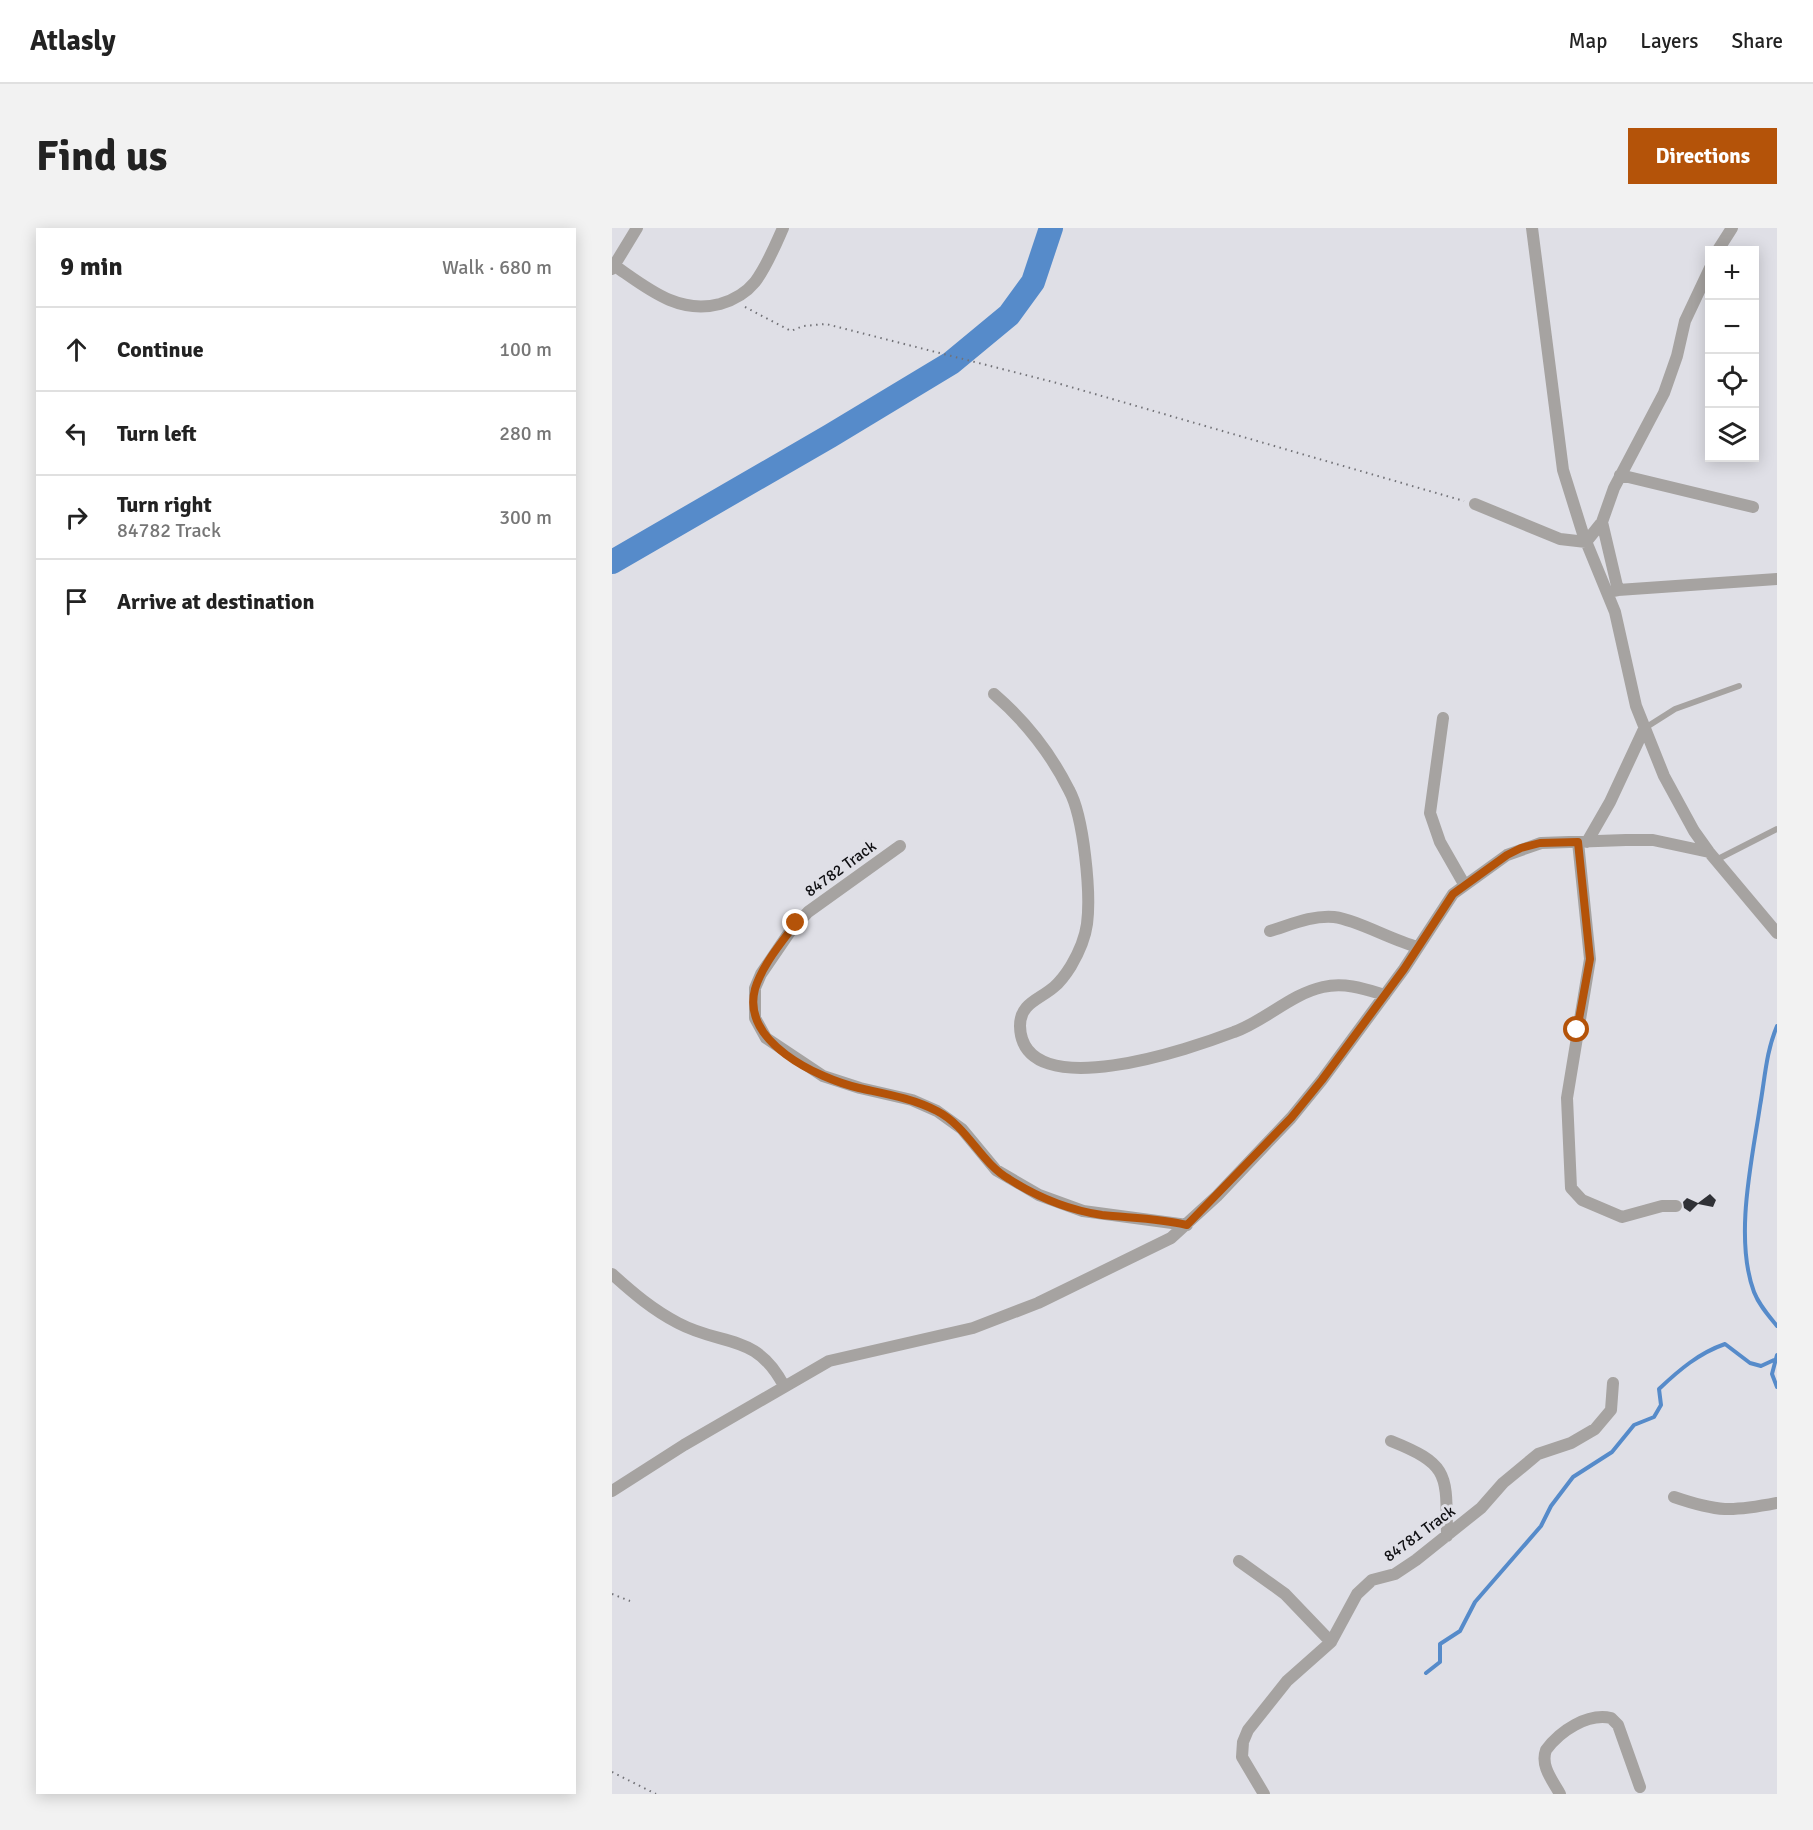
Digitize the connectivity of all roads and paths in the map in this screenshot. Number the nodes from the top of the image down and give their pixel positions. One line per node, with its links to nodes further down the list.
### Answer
1 (637, 228): 6 (street)
2 (783, 228): 8 (street)
3 (1532, 228): 13 (street)
4 (1732, 228): 5 (street)
5 (1721, 246)
6 (613, 267): 8 (street)
7 (1705, 279): 9 (street)
8 (732, 300): 10 (path)
9 (1620, 475): 11 (street); 12 (street)
10 (1475, 504): 13 (street)
11 (1753, 507)
12 (1602, 522): 13 (street); 15 (street)
13 (1586, 542): 15 (street)
14 (1777, 579): 15 (street)
15 (1613, 591): 19 (street)
16 (1739, 686): 19 (lane)
17 (994, 694): 28 (street)
18 (1443, 718): 24 (street)
19 (1644, 729): 21 (street); 23 (street)
20 (1777, 829): 23 (lane)
21 (1582, 842): 23 (street); 24 (street); 29 (street)
22 (900, 846): 30 (street, 84782 Track)
23 (1712, 856): 26 (street)
24 (1464, 884): 27 (street)
25 (1270, 931): 27 (street)
26 (1777, 933)
27 (1418, 947): 28 (street)
28 (1385, 995): 30 (street)
29 (1676, 1206)
30 (1187, 1225): 33 (street)
31 (612, 1274): 33 (street)
32 (1613, 1383): 38 (street, 84781 Track)
33 (784, 1386): 35 (street)
34 (1390, 1441): 38 (street)
35 (612, 1491)
36 (1674, 1497): 37 (street)
37 (1777, 1503)
38 (1447, 1536): 42 (street, 84781 Track)
39 (1239, 1562): 42 (street)
40 (612, 1594): 41 (path)
41 (630, 1601)
42 (1331, 1642): 45 (street, 84781 Track)
43 (612, 1772): 46 (path)
44 (1640, 1787): 47 (street)
45 (1263, 1792)
46 (656, 1794)
47 (1560, 1794)

